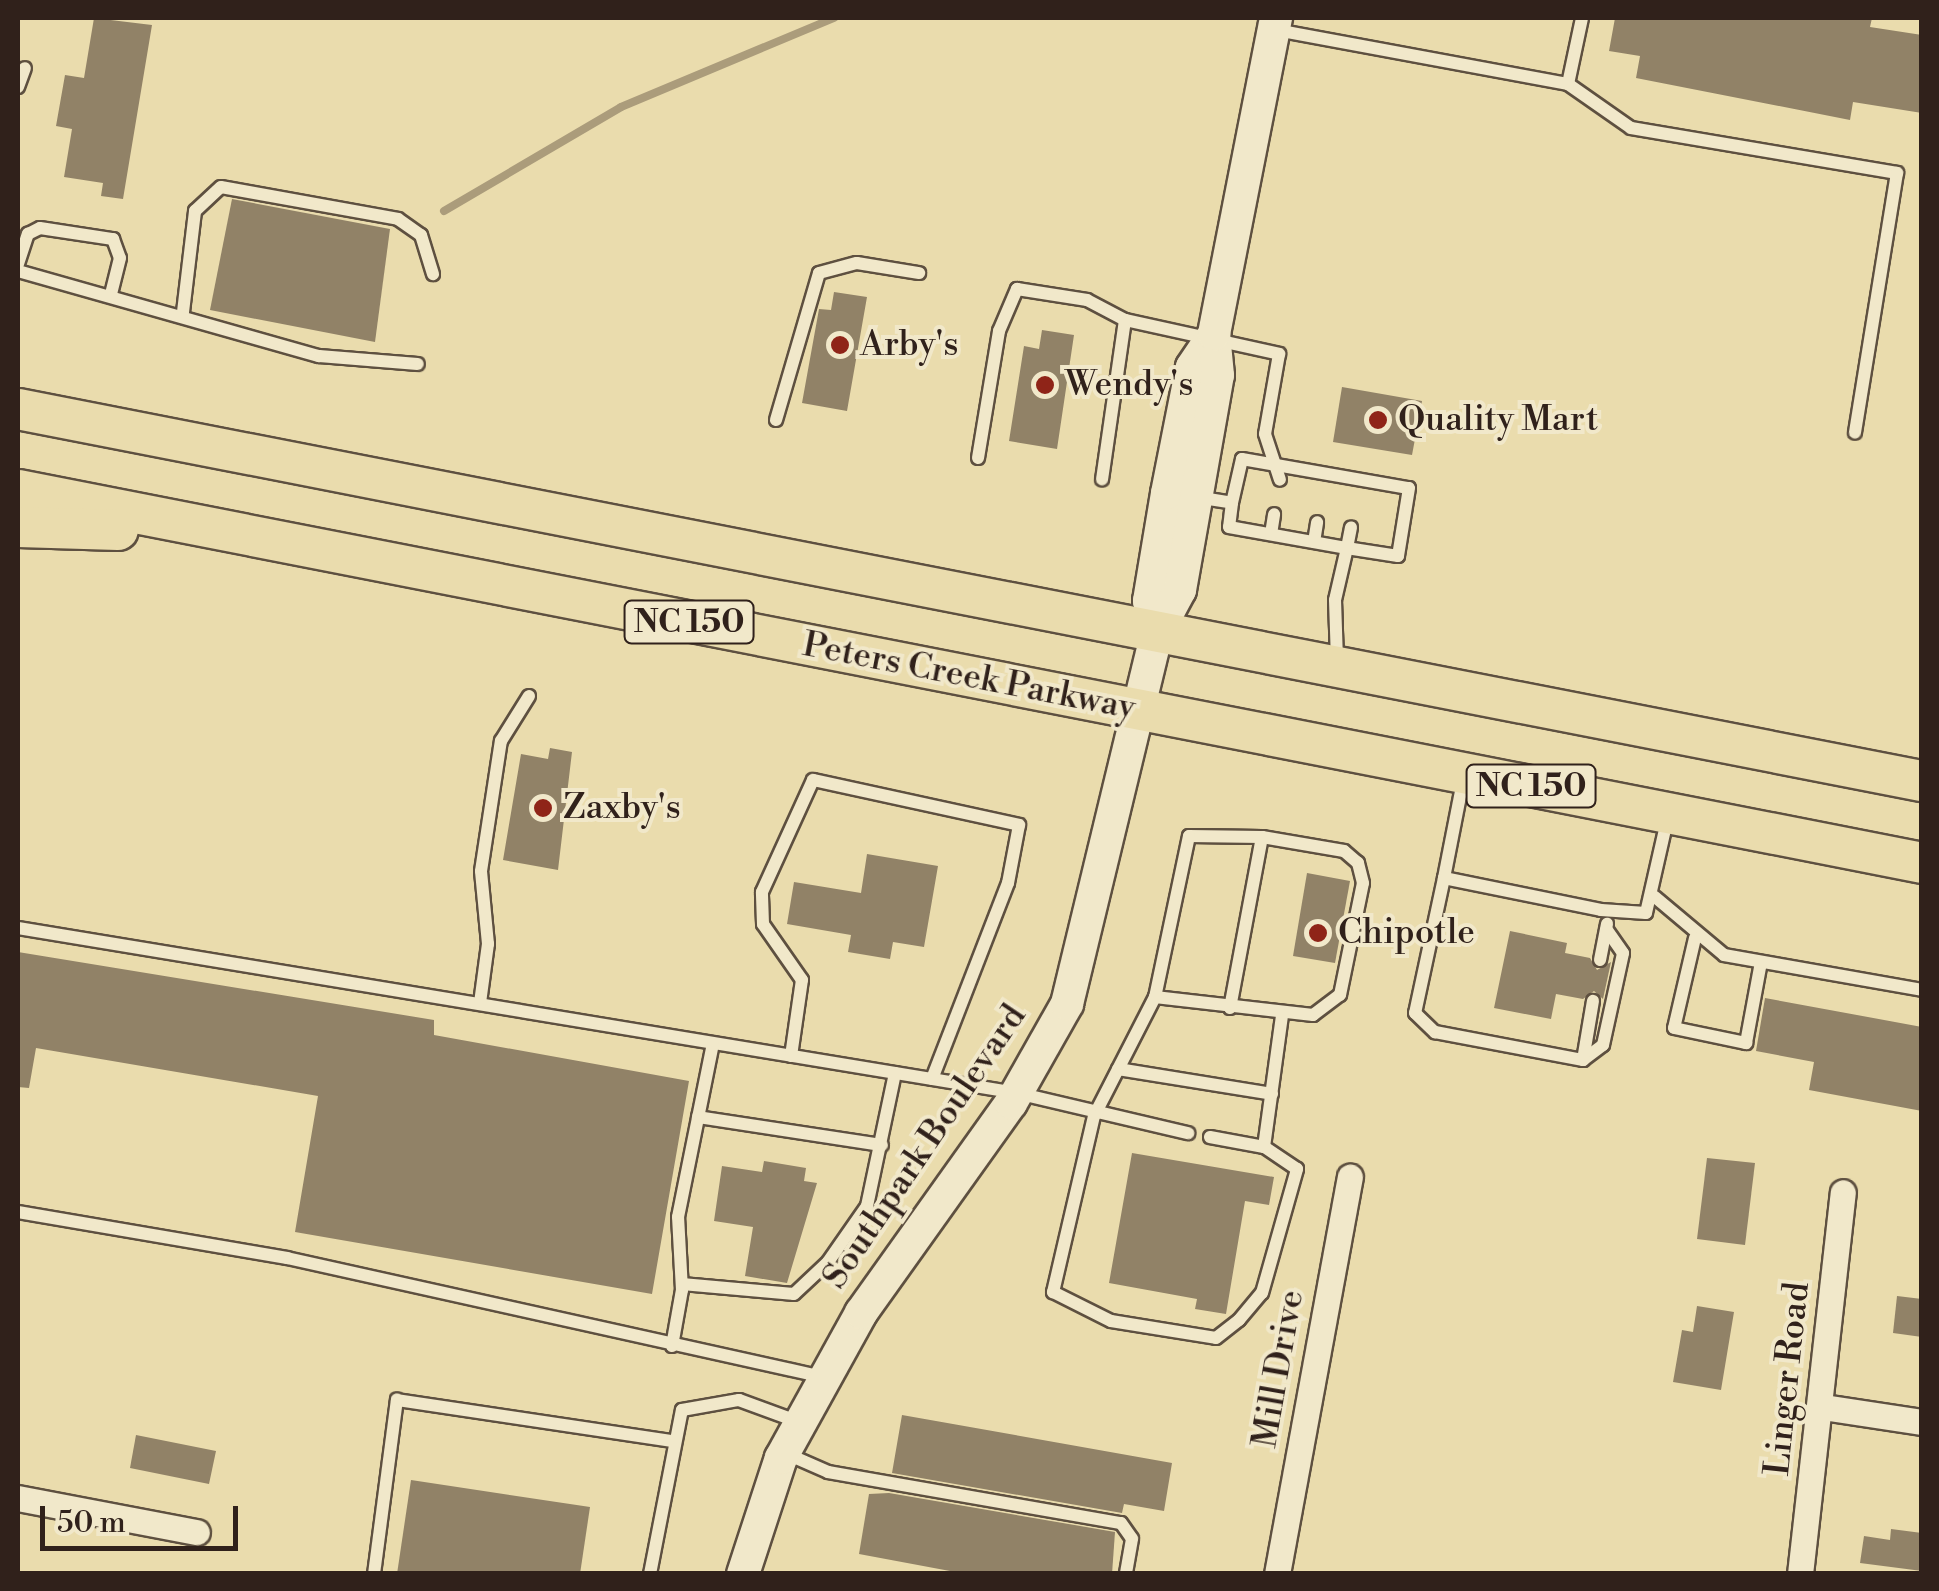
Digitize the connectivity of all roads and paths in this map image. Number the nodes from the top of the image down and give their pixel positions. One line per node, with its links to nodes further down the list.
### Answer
1 (1582, 18): 4 (lane)
2 (1274, 24): 4 (lane); 12 (street, Southpark Boulevard)
3 (25, 68): 5 (lane)
4 (1568, 84): 17 (lane)
5 (18, 87)
6 (18, 268): 9 (lane); 9 (lane)
7 (919, 273): 16 (lane)
8 (434, 274): 10 (lane)
9 (111, 294): 10 (lane)
10 (183, 312): 13 (lane)
11 (1125, 320): 12 (lane); 19 (lane); 21 (lane)
12 (1214, 334): 20 (lane); 23 (street, Southpark Boulevard); 33 (street, Southpark Boulevard)
13 (418, 364)
14 (18, 382): 18 (main road)
15 (18, 409): 18 (main road, NC 150)
16 (776, 420)
17 (1855, 434)
18 (188, 442): 33 (main road, NC 150)
19 (978, 458)
20 (1281, 473): 24 (lane); 32 (lane)
21 (1102, 479)
22 (18, 490): 29 (main road, Peters Creek Parkway / NC 150)
23 (1196, 497): 24 (lane); 33 (street, Southpark Boulevard)
24 (1232, 503): 30 (lane)
25 (1274, 514): 30 (lane)
26 (1317, 522): 31 (lane)
27 (18, 527): 29 (main road)
28 (1351, 527): 32 (lane)
29 (239, 534): 36 (main road, Peters Creek Parkway / NC 150)
30 (1271, 534): 31 (lane)
31 (1314, 542): 32 (lane)
32 (1347, 548): 34 (lane)
33 (1157, 634): 34 (main road, NC 150); 36 (street, Southpark Boulevard)
34 (1337, 668): 38 (main road, NC 150)
35 (530, 696): 53 (lane)
36 (1140, 710): 37 (main road, Peters Creek Parkway / NC 150); 62 (street, Southpark Boulevard)
37 (1465, 774): 39 (main road, Peters Creek Parkway / NC 150); 42 (lane)
38 (1922, 781)
39 (1669, 814): 41 (main road, Peters Creek Parkway / NC 150); 43 (lane)
40 (1262, 837): 51 (lane); 54 (lane); 55 (lane)
41 (1922, 863)
42 (1444, 878): 44 (lane); 58 (lane)
43 (1654, 897): 44 (lane); 47 (lane)
44 (1609, 912): 46 (lane)
45 (18, 928): 53 (lane)
46 (1606, 929): 48 (lane); 58 (lane)
47 (1695, 938): 49 (lane); 49 (lane)
48 (1600, 960)
49 (1761, 962): 50 (lane)
50 (1922, 990)
51 (1155, 997): 54 (lane); 59 (lane)
52 (1593, 1001): 58 (lane)
53 (480, 1003): 56 (lane)
54 (1230, 1008): 55 (lane)
55 (1282, 1015): 63 (lane)
56 (713, 1043): 57 (lane); 65 (lane)
57 (791, 1056): 60 (lane); 61 (lane)
58 (1583, 1060)
59 (1118, 1069): 63 (lane); 64 (lane)
60 (895, 1073): 61 (lane); 68 (lane)
61 (932, 1079): 62 (lane)
62 (1016, 1093): 64 (lane); 75 (street, Southpark Boulevard)
63 (1272, 1094): 69 (lane)
64 (1094, 1116): 66 (lane); 69 (lane)
65 (698, 1117): 68 (lane); 73 (lane)
66 (1188, 1133)
67 (1210, 1137): 69 (lane)
68 (882, 1145): 73 (lane)
69 (1264, 1147)
70 (1350, 1177): 87 (street, Mill Drive)
71 (1843, 1192): 76 (street, Linger Road)
72 (18, 1212): 74 (lane)
73 (682, 1284): 74 (lane)
74 (672, 1346): 75 (lane)
75 (825, 1378): 78 (street, Southpark Boulevard)
76 (1823, 1407): 77 (street); 88 (street, Linger Road)
77 (1922, 1422)
78 (801, 1423): 79 (lane); 80 (street, Southpark Boulevard)
79 (670, 1441): 83 (lane); 84 (lane)
80 (784, 1452): 85 (street, Southpark Boulevard); 86 (lane)
81 (18, 1498): 82 (street)
82 (197, 1532)
83 (374, 1574)
84 (650, 1574)
85 (743, 1574)
86 (1126, 1574)
87 (1277, 1574)
88 (1800, 1574)

